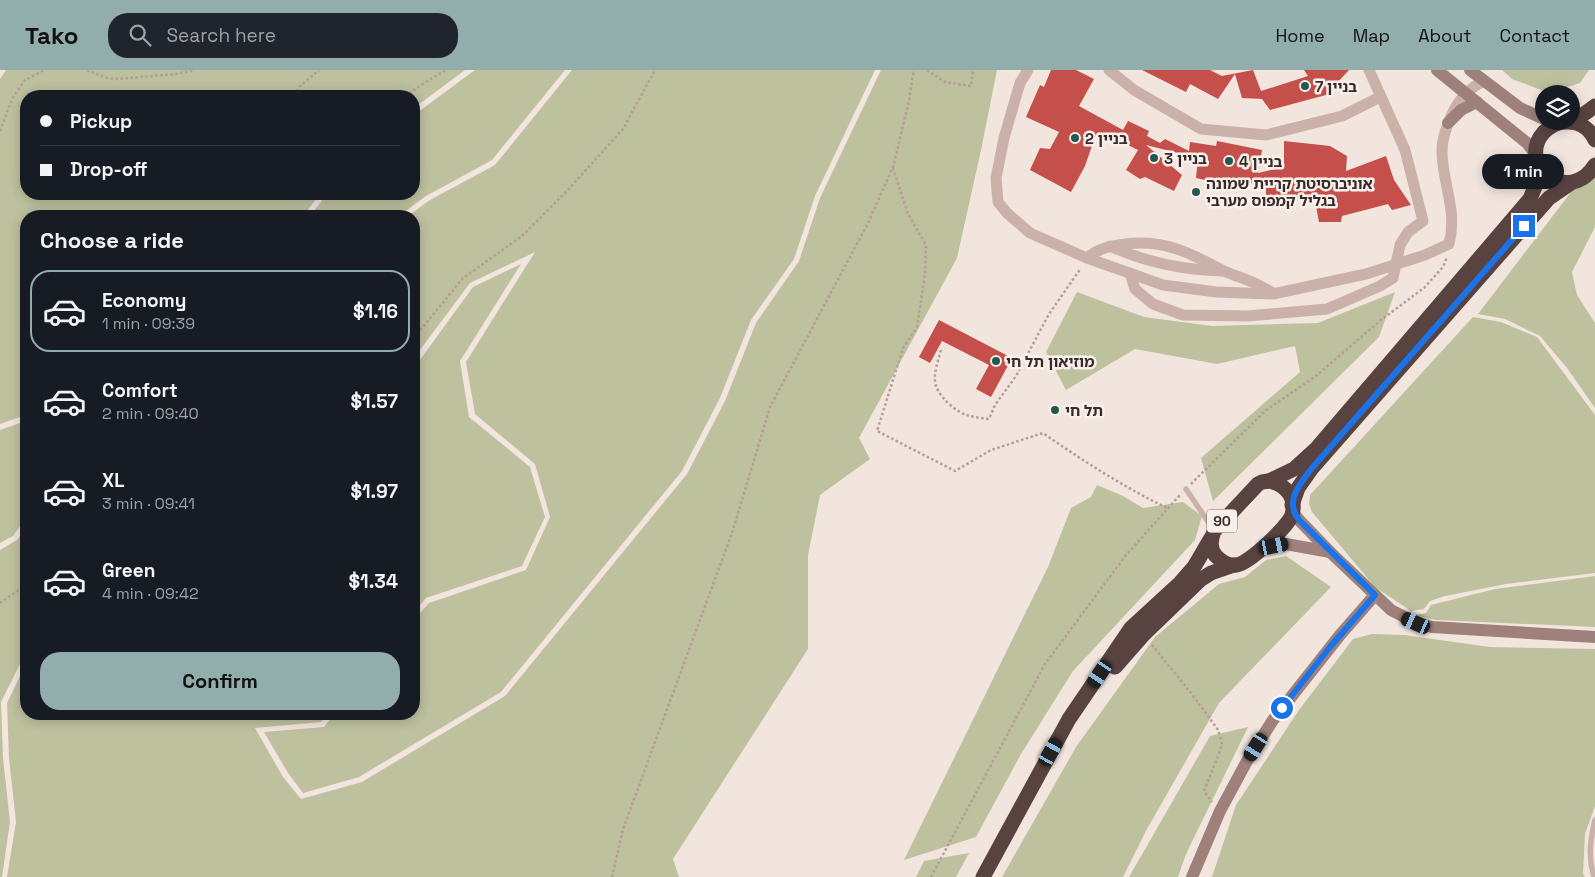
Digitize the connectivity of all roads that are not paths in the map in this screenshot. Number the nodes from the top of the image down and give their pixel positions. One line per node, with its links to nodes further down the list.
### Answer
1 (1028, 70): 21 (street)
2 (1109, 70): 8 (street)
3 (1369, 70): 8 (street)
4 (1437, 70): 7 (street)
5 (1470, 70): 6 (street)
6 (1484, 81): 7 (street); 11 (street)
7 (1466, 94): 9 (street); 13 (street)
8 (1380, 97): 22 (street)
9 (1477, 102): 13 (street); 17 (street)
10 (1595, 106): 12 (highway)
11 (1535, 114)
12 (1580, 117)
13 (1448, 123): 22 (street)
14 (1580, 125): 16 (highway)
15 (1546, 130): 17 (highway, 90)
16 (1595, 140)
17 (1537, 158): 19 (highway); 26 (highway, 90)
18 (1595, 165): 19 (highway, 90)
19 (1571, 183): 28 (highway, 90)
20 (1110, 246): 21 (street); 23 (street); 23 (street)
21 (1087, 258): 24 (street)
22 (1397, 263): 24 (street); 25 (street)
23 (1225, 272): 25 (street)
24 (1130, 273): 25 (street)
25 (1273, 294)
26 (1269, 481): 28 (highway); 29 (highway, 90)
27 (1186, 489): 29 (lane)
28 (1292, 509): 30 (highway, 90); 31 (street)
29 (1213, 534): 32 (highway, 90); 35 (highway, 90)
30 (1262, 548): 31 (street); 32 (highway, 90)
31 (1330, 552): 33 (street)
32 (1234, 566): 35 (highway, 90)
33 (1375, 595): 34 (street); 38 (street)
34 (1595, 637)
35 (1069, 719): 37 (highway, 90)
36 (1595, 820): 39 (lane)
37 (983, 877)
38 (1192, 877)
39 (1594, 877)

